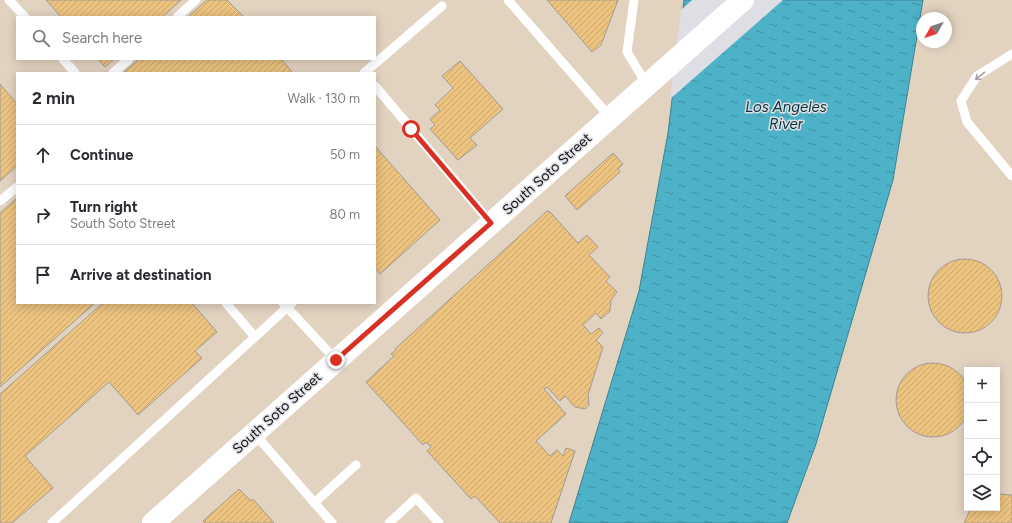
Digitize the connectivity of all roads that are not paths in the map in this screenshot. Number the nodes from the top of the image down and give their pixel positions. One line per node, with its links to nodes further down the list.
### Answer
1 (9, 0): 7 (lane)
2 (196, 0): 8 (lane)
3 (508, 0): 17 (lane)
4 (634, 0): 15 (lane)
5 (743, 0): 15 (main road, South Soto Street)
6 (442, 6): 14 (lane)
7 (23, 16)
8 (178, 16)
9 (1012, 54): 18 (lane, one-way to 18)
10 (63, 60): 12 (lane)
11 (128, 60): 13 (lane)
12 (74, 72)
13 (114, 72)
14 (365, 72)
15 (647, 85): 17 (main road, South Soto Street)
16 (376, 87): 21 (lane)
17 (610, 117): 21 (main road, South Soto Street)
18 (1012, 176)
19 (16, 188): 20 (lane)
20 (0, 201)
21 (491, 223): 25 (main road, South Soto Street)
22 (227, 304): 24 (lane)
23 (287, 304): 24 (lane); 25 (lane)
24 (255, 337): 30 (lane)
25 (336, 360): 26 (main road, South Soto Street)
26 (254, 433): 28 (lane); 29 (main road, South Soto Street)
27 (356, 465): 28 (lane)
28 (314, 503): 31 (lane)
29 (156, 522)
30 (52, 523)
31 (332, 523)
32 (389, 523): 33 (lane)
33 (439, 523)

